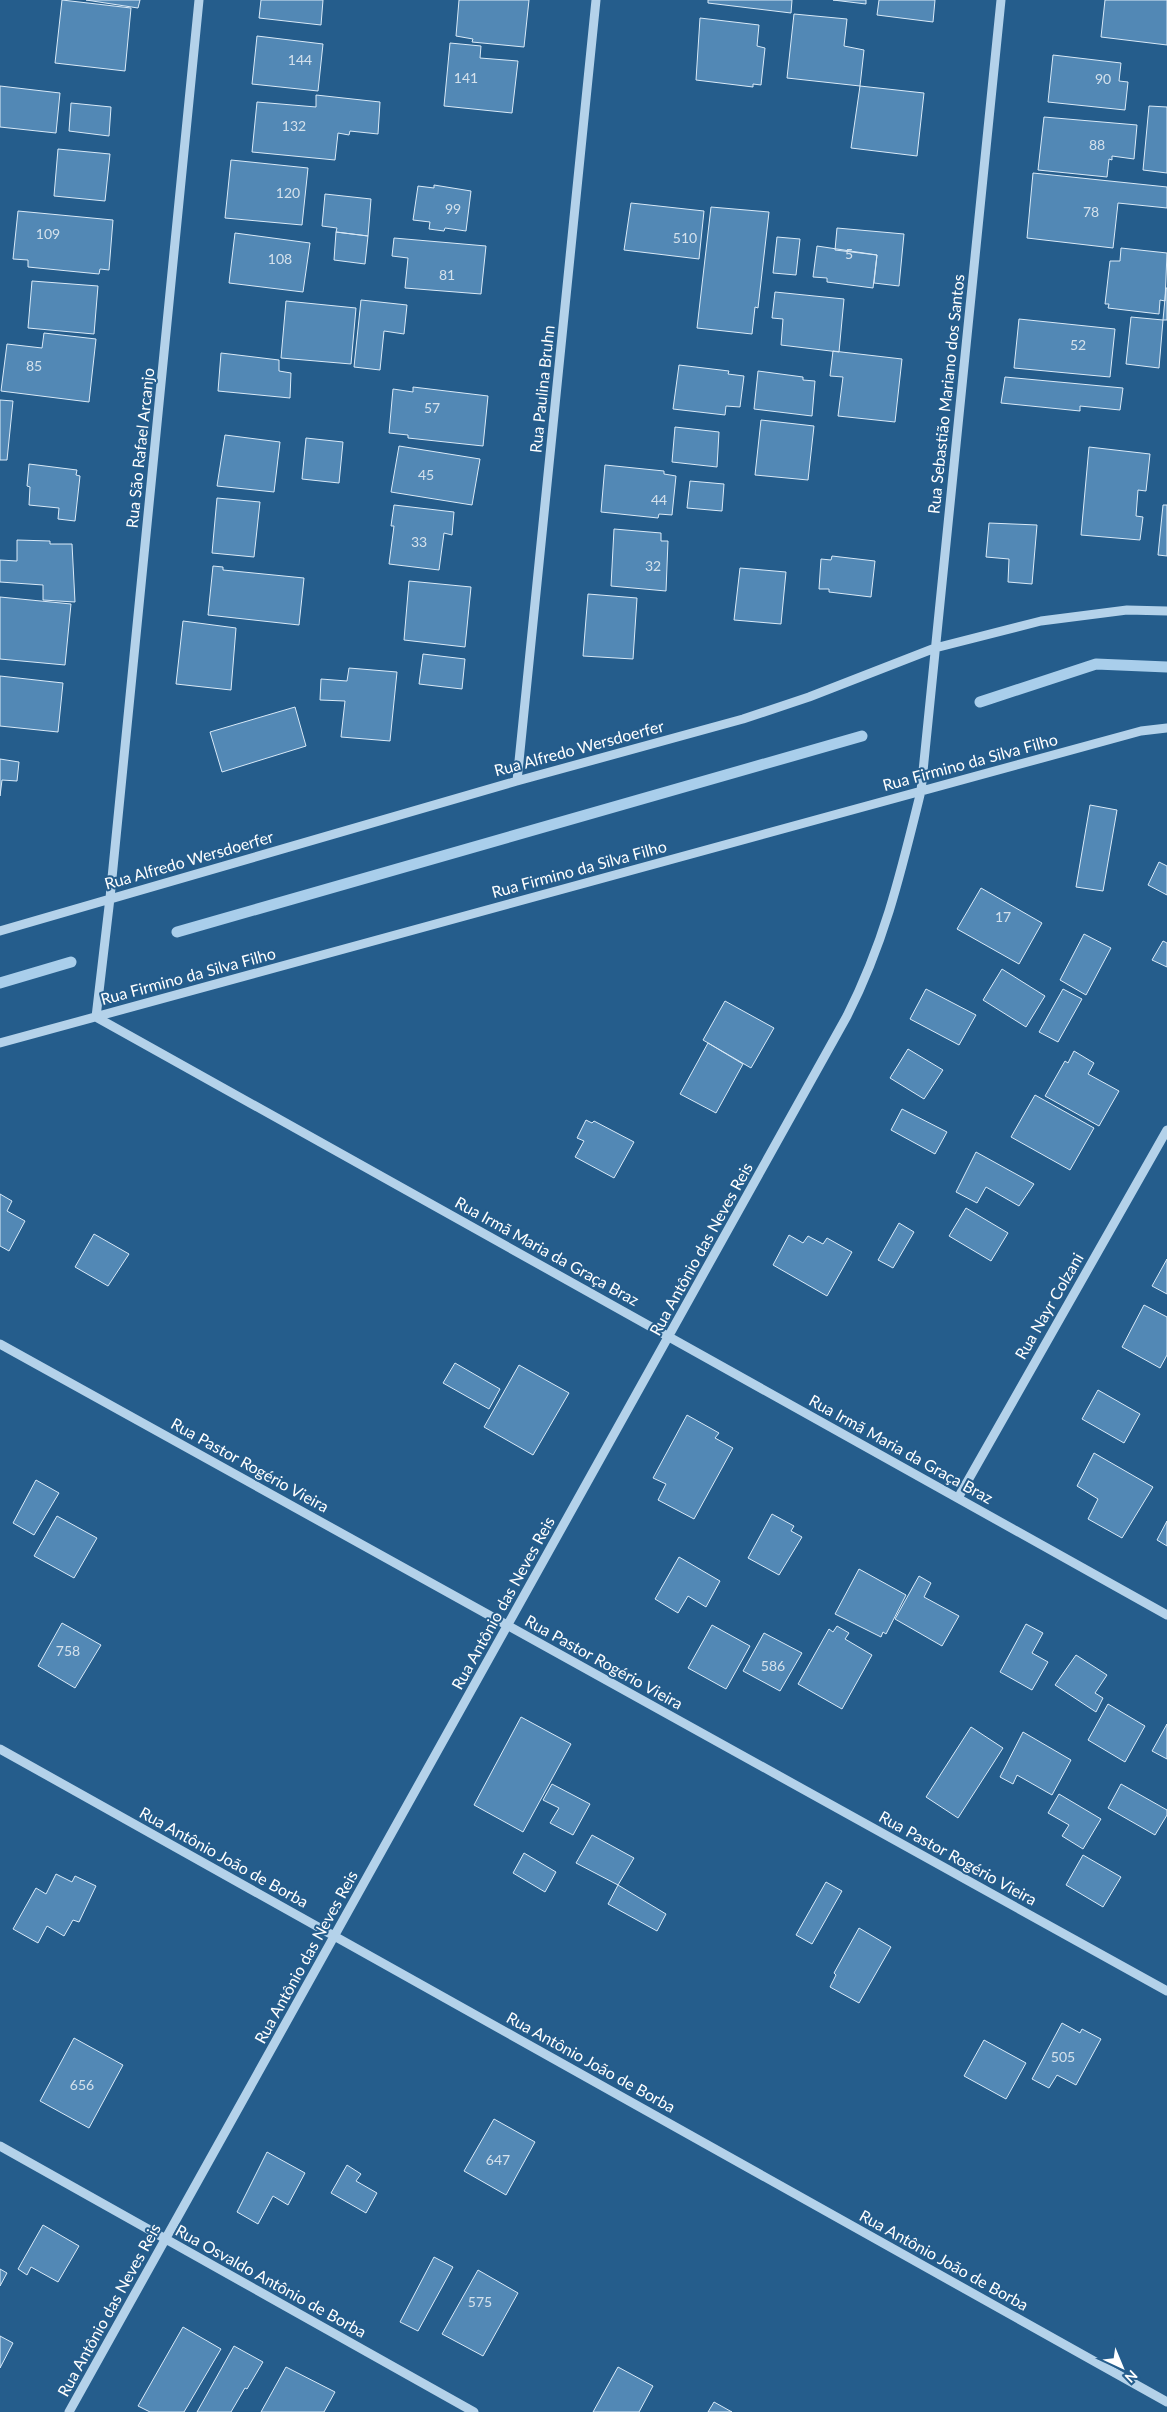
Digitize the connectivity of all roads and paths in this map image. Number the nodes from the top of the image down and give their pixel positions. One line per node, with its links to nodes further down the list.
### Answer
1 (199, 0): 9 (street, Rua São Rafael Arcanjo)
2 (596, 0): 7 (street, Rua Paulina Bruhn)
3 (1001, 0): 5 (street, Rua Sebastião Mariano dos Santos)
4 (1167, 612): 5 (street, Rua Alfredo Wersdoerfer)
5 (935, 648): 7 (street, Rua Alfredo Wersdoerfer); 8 (street, Rua Sebastião Mariano dos Santos)
6 (1167, 728): 8 (street, Rua Firmino da Silva Filho)
7 (517, 780): 9 (street, Rua Alfredo Wersdoerfer)
8 (921, 791): 11 (street, Rua Firmino da Silva Filho); 14 (street, Rua Antônio das Neves Reis)
9 (110, 898): 10 (street, Rua Alfredo Wersdoerfer); 11 (street, Rua São Rafael Arcanjo)
10 (0, 931)
11 (96, 1016): 12 (street, Rua Firmino da Silva Filho); 14 (street, Rua Irmã Maria da Graça Braz)
12 (0, 1044)
13 (1167, 1130): 16 (street, Rua Nayr Colzani)
14 (669, 1337): 16 (street, Rua Irmã Maria da Graça Braz); 18 (street, Rua Antônio das Neves Reis)
15 (0, 1344): 18 (street, Rua Pastor Rogério Vieira)
16 (958, 1498): 17 (street, Rua Irmã Maria da Graça Braz)
17 (1167, 1615)
18 (508, 1626): 20 (street, Rua Antônio das Neves Reis); 21 (street, Rua Pastor Rogério Vieira)
19 (0, 1749): 20 (street, Rua Antônio João de Borba)
20 (335, 1936): 23 (street, Rua Antônio das Neves Reis); 24 (street, Rua Antônio João de Borba)
21 (1167, 1991)
22 (0, 2146): 23 (street, Rua Osvaldo Antônio de Borba)
23 (166, 2239): 25 (street, Rua Antônio das Neves Reis); 26 (street, Rua Osvaldo Antônio de Borba)
24 (1167, 2402)
25 (69, 2412)
26 (474, 2412)

